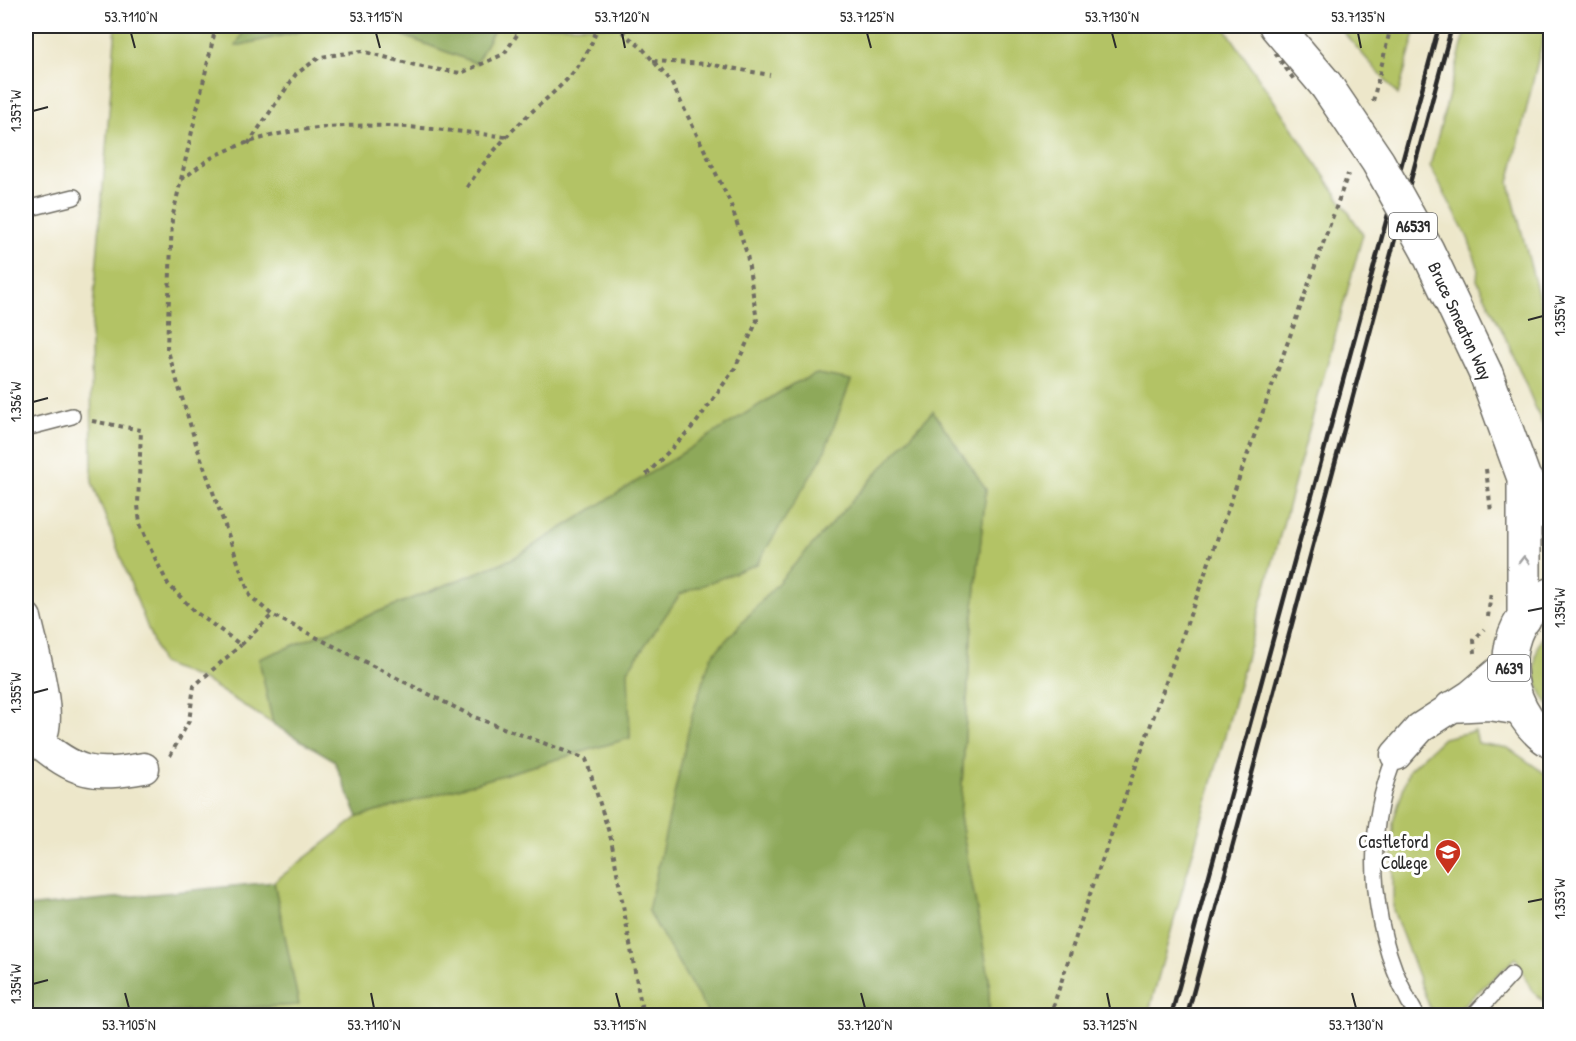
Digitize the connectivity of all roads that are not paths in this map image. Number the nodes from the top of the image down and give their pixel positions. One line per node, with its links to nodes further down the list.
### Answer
1 (1276, 26): 6 (main road, Bruce Smeaton Way / A6539, bridge)
2 (74, 197): 3 (lane)
3 (26, 209)
4 (72, 416): 5 (lane)
5 (26, 428)
6 (1524, 478): 7 (main road, Bruce Smeaton Way / A6539); 10 (main road, Bruce Smeaton Way / A6539, one-way to 6)
7 (1551, 514)
8 (1551, 595): 10 (main road, A639)
9 (26, 618): 14 (street)
10 (1524, 619): 11 (main road, A639)
11 (1509, 663): 12 (street); 13 (main road, A639)
12 (1450, 707): 13 (street); 16 (street)
13 (1521, 710): 15 (main road, A639)
14 (31, 741): 17 (street)
15 (1551, 741)
16 (1396, 754): 19 (lane)
17 (156, 765)
18 (1511, 975): 20 (lane)
19 (1417, 1016)
20 (1473, 1016)

